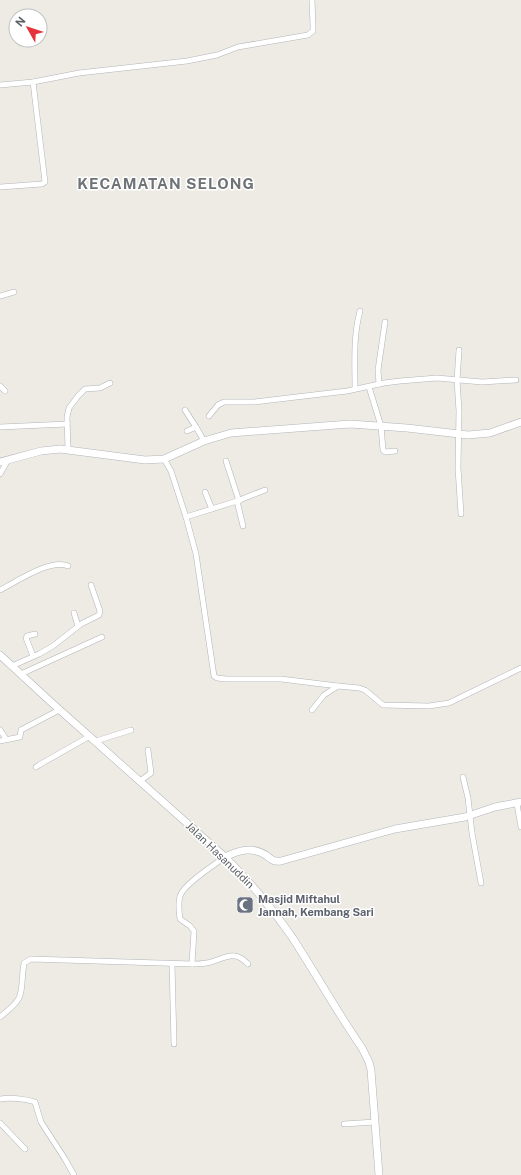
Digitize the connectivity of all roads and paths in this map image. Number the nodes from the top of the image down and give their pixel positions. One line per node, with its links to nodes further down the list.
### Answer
1 (312, 0): 2 (street)
2 (33, 82): 3 (street); 4 (street)
3 (0, 85)
4 (0, 187)
5 (14, 292): 6 (street)
6 (0, 296)
7 (360, 311): 16 (street)
8 (385, 322): 13 (street)
9 (459, 350): 10 (street)
10 (457, 380): 11 (street); 13 (street); 26 (street)
11 (516, 380)
12 (110, 384): 21 (street)
13 (379, 384): 15 (street)
14 (0, 386): 17 (street)
15 (369, 387): 16 (street); 23 (street)
16 (355, 390): 19 (street)
17 (4, 391)
18 (185, 410): 24 (street)
19 (209, 416)
20 (521, 422): 26 (street)
21 (67, 424): 22 (street); 28 (street)
22 (0, 426)
23 (381, 426): 26 (street); 27 (street); 29 (street)
24 (196, 427): 25 (street); 27 (street)
25 (187, 432)
26 (458, 435): 39 (street)
27 (204, 442): 30 (street)
28 (68, 449): 30 (street); 31 (street)
29 (395, 451)
30 (164, 459): 40 (street)
31 (8, 460): 33 (street); 34 (street)
32 (226, 461): 37 (street)
33 (0, 462)
34 (0, 474)
35 (265, 490): 37 (street)
36 (205, 492): 38 (street)
37 (238, 501): 38 (street); 41 (street)
38 (212, 509): 40 (street)
39 (461, 514)
40 (186, 518): 54 (street)
41 (243, 526)
42 (68, 566): 44 (street)
43 (91, 585): 46 (street)
44 (0, 590)
45 (74, 613): 46 (street)
46 (78, 626): 50 (street)
47 (34, 634): 50 (street)
48 (102, 637): 53 (street)
49 (0, 655): 51 (street, Jalan Hasanuddin)
50 (33, 656): 51 (street)
51 (12, 666): 53 (street, Jalan Hasanuddin)
52 (521, 668): 54 (street)
53 (21, 674): 55 (street, Jalan Hasanuddin)
54 (338, 686): 56 (street)
55 (59, 710): 59 (street, Jalan Hasanuddin); 60 (street)
56 (312, 710)
57 (0, 730): 60 (street)
58 (131, 730): 62 (street)
59 (90, 736): 62 (street, Jalan Hasanuddin); 64 (street)
60 (6, 739): 61 (street)
61 (0, 741)
62 (96, 741): 66 (street, Jalan Hasanuddin)
63 (148, 750): 66 (street)
64 (36, 768)
65 (463, 777): 68 (street)
66 (142, 782): 70 (street, Jalan Hasanuddin)
67 (519, 803): 68 (street); 69 (street)
68 (470, 815): 70 (street); 71 (street)
69 (521, 827)
70 (225, 857): 73 (street); 78 (street, Jalan Hasanuddin)
71 (481, 883)
72 (172, 964): 73 (street); 75 (street); 76 (street)
73 (192, 964): 74 (street)
74 (248, 964)
75 (0, 1018)
76 (174, 1044)
77 (0, 1099): 82 (street)
78 (374, 1122): 80 (street); 83 (street, Jalan Hasanuddin)
79 (0, 1123): 81 (street)
80 (344, 1124)
81 (25, 1149)
82 (74, 1175)
83 (379, 1175)

